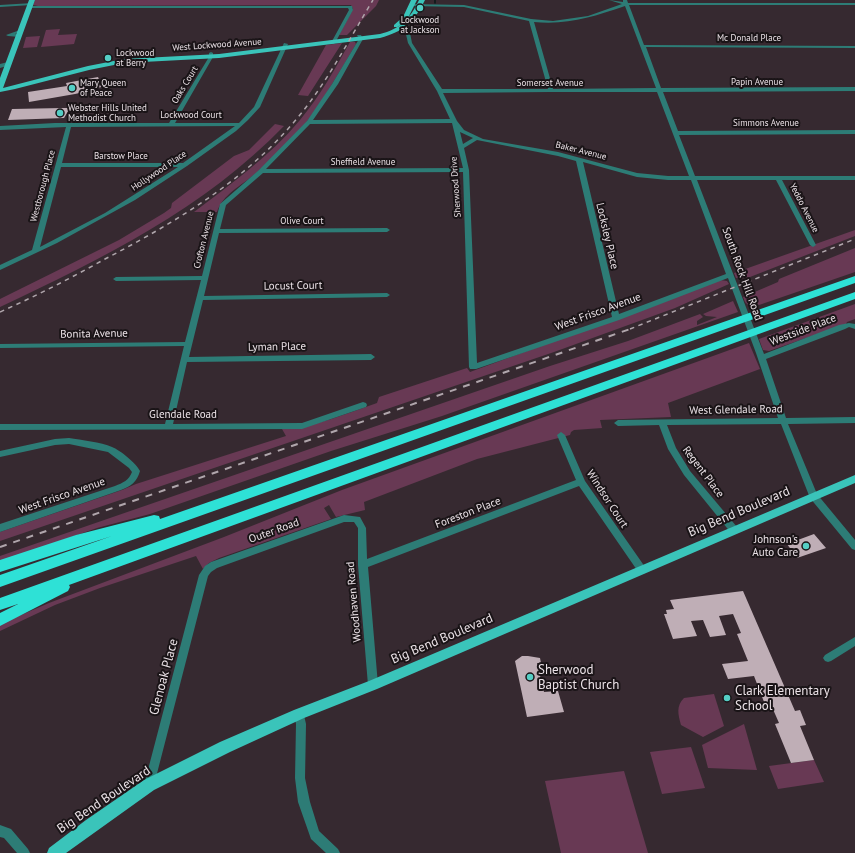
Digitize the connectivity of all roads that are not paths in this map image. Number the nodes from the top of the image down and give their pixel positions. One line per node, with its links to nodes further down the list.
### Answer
1 (611, 0): 3 (street)
2 (852, 0): 8 (street)
3 (626, 2): 4 (street); 10 (street); 17 (street, South Rock Hill Road)
4 (738, 2): 8 (street)
5 (412, 3): 6 (street); 11 (main road)
6 (421, 3): 10 (street); 12 (main road, West Lockwood Avenue)
7 (31, 4): 9 (street); 13 (main road); 16 (street)
8 (855, 4)
9 (0, 6)
10 (531, 20): 31 (street)
11 (397, 25): 12 (street); 15 (main road, West Lockwood Avenue)
12 (404, 27): 15 (main road, West Lockwood Avenue); 30 (street, Sherwood Drive)
13 (19, 34): 14 (street); 21 (main road)
14 (0, 35)
15 (360, 38): 16 (main road, West Lockwood Avenue); 33 (street, Crofton Avenue)
16 (334, 41): 19 (main road, West Lockwood Avenue)
17 (643, 46): 18 (street, Mc Donald Place); 29 (street, South Rock Hill Road)
18 (855, 46)
19 (285, 47): 20 (main road, West Lockwood Avenue); 36 (street, Hollywood Place)
20 (211, 55): 24 (main road, West Lockwood Avenue); 35 (street, Oaks Court)
21 (8, 64): 22 (street); 23 (main road)
22 (0, 66)
23 (3, 70): 25 (main road)
24 (56, 74): 26 (main road, West Lockwood Avenue); 27 (main road, West Lockwood Avenue)
25 (3, 78): 26 (main road); 27 (main road)
26 (18, 82): 27 (main road, West Lockwood Avenue)
27 (0, 89)
28 (855, 89): 29 (street, Papin Avenue)
29 (660, 90): 31 (street, Somerset Avenue); 39 (street, South Rock Hill Road)
30 (440, 91): 31 (street, Somerset Avenue); 32 (street, Sherwood Drive)
31 (551, 91)
32 (454, 121): 33 (street); 40 (street, Baker Avenue); 41 (street, Sherwood Drive)
33 (309, 122): 46 (street, Crofton Avenue)
34 (69, 124): 35 (street, Lockwood Court); 37 (street, Lockwood Court); 43 (street, Westborough Place)
35 (171, 124): 36 (street, Lockwood Court)
36 (238, 124): 44 (street, Hollywood Place)
37 (0, 128)
38 (855, 132): 39 (street, Simmons Avenue)
39 (676, 133): 48 (street, South Rock Hill Road)
40 (476, 139): 41 (street); 42 (street, Baker Avenue)
41 (462, 147): 45 (street, Sherwood Drive)
42 (579, 159): 48 (street, Baker Avenue); 62 (street, Locksley Place)
43 (58, 165): 44 (street, Barstow Place); 53 (street, Westborough Place)
44 (185, 165): 53 (street, Hollywood Place)
45 (466, 170): 46 (street, Sheffield Avenue); 69 (street, Sherwood Drive)
46 (261, 171): 51 (street, Crofton Avenue)
47 (855, 178): 49 (street, Baker Avenue)
48 (694, 179): 49 (street, Baker Avenue); 55 (street, South Rock Hill Road)
49 (780, 179): 52 (street, Yeddo Avenue)
50 (387, 230): 51 (street, Olive Court)
51 (217, 231): 56 (street, Crofton Avenue)
52 (813, 244)
53 (35, 252): 54 (street, Hollywood Place)
54 (0, 268)
55 (730, 275): 62 (street, West Frisco Avenue); 66 (street, South Rock Hill Road)
56 (204, 278): 57 (street); 61 (street, Crofton Avenue)
57 (116, 279)
58 (855, 279): 84 (highway)
59 (855, 295): 91 (highway)
60 (387, 296): 61 (street, Locust Court)
61 (199, 298): 64 (street, Crofton Avenue)
62 (616, 318): 69 (street, West Frisco Avenue)
63 (854, 326): 66 (street, Westside Place)
64 (188, 344): 65 (street, Bonita Avenue); 68 (street, Crofton Avenue)
65 (0, 346)
66 (761, 356): 71 (street, South Rock Hill Road)
67 (371, 357): 68 (street, Lyman Place)
68 (184, 360): 75 (street, Crofton Avenue)
69 (473, 367)
70 (363, 405): 75 (street, Glendale Road)
71 (783, 420): 72 (street, West Glendale Road); 73 (street, West Glendale Road); 83 (street, South Rock Hill Road)
72 (855, 420)
73 (662, 422): 74 (street, West Glendale Road); 87 (street, Regent Place)
74 (618, 423)
75 (168, 426): 77 (street, Glendale Road)
76 (0, 427): 77 (street, Glendale Road)
77 (60, 427): 79 (street)
78 (561, 435): 82 (street, Windsor Court)
79 (55, 442): 80 (street); 86 (street, West Frisco Avenue)
80 (0, 454)
81 (855, 479): 83 (main road, Big Bend Boulevard)
82 (581, 482): 90 (street, Foreston Place); 92 (street, Windsor Court)
83 (813, 496): 87 (main road, Big Bend Boulevard); 88 (street, South Rock Hill Road)
84 (211, 507): 89 (highway); 94 (highway)
85 (357, 519): 90 (street, Woodhaven Road); 93 (street, Outer Road)
86 (0, 528)
87 (734, 530): 92 (main road, Big Bend Boulevard)
88 (855, 546)
89 (0, 566)
90 (363, 566): 99 (street, Woodhaven Road)
91 (98, 568): 95 (highway); 96 (highway)
92 (642, 570): 99 (main road, Big Bend Boulevard)
93 (204, 575): 101 (street, Glenoak Place)
94 (0, 581)
95 (0, 604)
96 (0, 620)
97 (855, 641): 98 (street)
98 (828, 658)
99 (373, 685): 100 (main road, Big Bend Boulevard)
100 (299, 714): 101 (main road, Big Bend Boulevard); 105 (street)
101 (149, 785): 104 (main road, Big Bend Boulevard)
102 (0, 831): 103 (street)
103 (24, 853)
104 (54, 853)
105 (334, 853)

